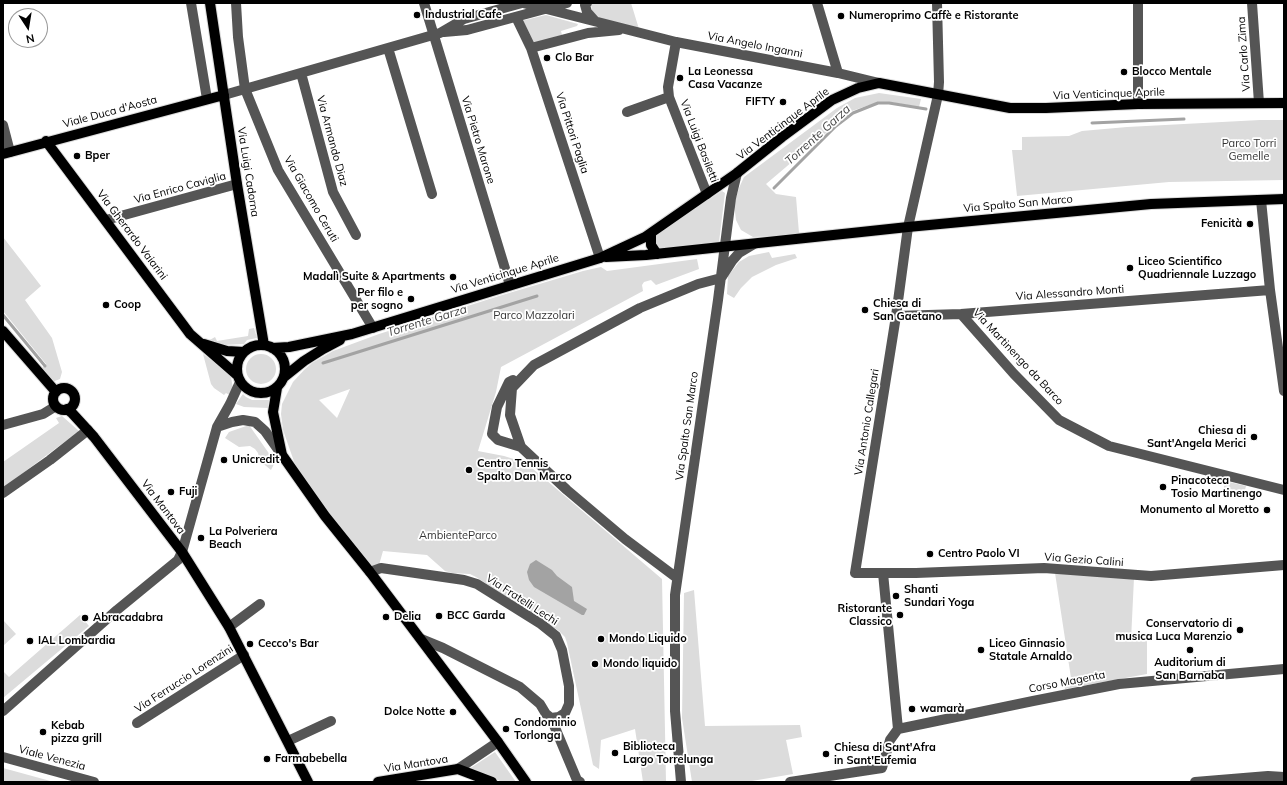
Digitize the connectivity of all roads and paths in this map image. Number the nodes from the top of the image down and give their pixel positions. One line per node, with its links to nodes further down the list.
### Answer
1 (191, 3): 28 (street)
2 (210, 3): 25 (main road, Via Luigi Cadorna)
3 (236, 3): 24 (street, Via Giacomo Ceruti)
4 (424, 3): 17 (street, Via Pietro Marone)
5 (522, 3): 13 (street, Via Angelo Inganni); 17 (street)
6 (567, 3): 13 (street)
7 (587, 3): 15 (street)
8 (817, 3): 22 (street)
9 (937, 3): 10 (street); 26 (street, Via Antonio Callegari)
10 (944, 3)
11 (1138, 3): 31 (street)
12 (1252, 3): 29 (street, Via Carlo Zima)
13 (545, 9): 14 (street); 15 (street, Via Angelo Inganni)
14 (516, 17): 17 (street); 20 (street, Via Pittori Paglia)
15 (595, 21): 16 (street, Via Angelo Inganni)
16 (626, 29): 18 (street, Via Angelo Inganni); 20 (street, Via Angelo Inganni)
17 (437, 34): 19 (street); 51 (street, Via Pietro Marone)
18 (676, 42): 22 (street, Via Angelo Inganni); 27 (street, Via Luigi Basiletti)
19 (388, 48): 21 (street); 38 (street)
20 (531, 48): 49 (street, Via Pittori Paglia)
21 (301, 73): 24 (street); 45 (street, Via Armando Diaz)
22 (838, 73): 23 (street, Via Angelo Inganni)
23 (879, 84): 26 (main road, Via Venticinque Aprile); 36 (main road, Via Venticinque Aprile)
24 (245, 89): 25 (street); 55 (street, Via Giacomo Ceruti)
25 (224, 95): 28 (main road, Viale Duca d'Aosta); 37 (main road, Via Luigi Cadorna)
26 (938, 95): 31 (main road, Via Venticinque Aprile); 43 (street, Via Antonio Callegari)
27 (669, 98): 32 (street, Via Luigi Basiletti); 39 (street, Via Luigi Basiletti)
28 (207, 99): 34 (main road, Viale Duca d'Aosta)
29 (1259, 103): 30 (main road, Via Venticinque Aprile); 31 (main road, Via Venticinque Aprile)
30 (1284, 103)
31 (1138, 104)
32 (627, 112)
33 (3, 125): 35 (street)
34 (46, 142): 35 (main road, Viale Duca d'Aosta); 42 (main road, Via Gherardo Vaiarini)
35 (7, 153)
36 (737, 173): 39 (main road, Via Venticinque Aprile); 47 (street, Via Spalto San Marco)
37 (238, 184): 42 (street, Via Enrico Caviglia); 59 (main road, Via Luigi Cadorna)
38 (432, 194)
39 (707, 194): 44 (main road, Via Venticinque Aprile)
40 (1284, 199): 41 (main road, Via Spalto San Marco)
41 (1261, 200): 43 (main road, Via Spalto San Marco); 52 (street)
42 (106, 220): 58 (main road, Via Gherardo Vaiarini)
43 (908, 227): 46 (main road, Via Spalto San Marco); 54 (street, Via Antonio Callegari)
44 (651, 233): 48 (main road); 49 (main road, Via Venticinque Aprile)
45 (356, 235)
46 (754, 244): 47 (main road, Via Spalto San Marco); 50 (street, Via Spalto San Marco)
47 (724, 246): 48 (main road, Via Spalto San Marco); 50 (street, Via Spalto San Marco)
48 (657, 254): 49 (main road, Via Spalto San Marco)
49 (600, 258): 51 (main road, Via Venticinque Aprile)
50 (721, 278): 61 (street); 80 (street, Via Spalto San Marco)
51 (510, 285): 55 (main road, Via Venticinque Aprile)
52 (1270, 290): 53 (street, Via Alessandro Monti); 65 (street)
53 (961, 314): 54 (street, Via Alessandro Monti); 74 (street, Via Martinengo da Barco)
54 (896, 316): 79 (street, Via Antonio Callegari)
55 (373, 328): 57 (main road, Via Venticinque Aprile)
56 (3, 330): 66 (main road)
57 (352, 334): 59 (main road, Via Venticinque Aprile); 63 (main road, Via Venticinque Aprile)
58 (200, 343): 60 (main road, Via Gherardo Vaiarini); 62 (main road, Via Gherardo Vaiarini)
59 (268, 346): 60 (main road); 63 (main road)
60 (244, 352): 62 (main road)
61 (522, 377): 72 (street); 72 (street)
62 (239, 378): 64 (main road); 70 (street)
63 (284, 378): 64 (main road)
64 (277, 388): 73 (main road)
65 (1284, 391)
66 (56, 392): 67 (main road); 68 (main road)
67 (56, 406): 68 (main road, Via Mantova); 69 (street)
68 (67, 409): 71 (main road, Via Mantova)
69 (3, 425)
70 (217, 427): 73 (street); 76 (street)
71 (88, 430): 75 (street); 76 (main road, Via Mantova)
72 (522, 447): 80 (street)
73 (282, 455): 78 (main road)
74 (1284, 490)
75 (3, 492)
76 (182, 552): 82 (main road, Via Mantova); 86 (street)
77 (1284, 565): 79 (street, Via Gezio Calini)
78 (370, 572): 83 (main road); 87 (street, Via Fratelli Lechi)
79 (882, 573): 90 (street)
80 (677, 578): 102 (street, Via Spalto San Marco)
81 (260, 604): 82 (street)
82 (229, 627): 84 (main road, Via Mantova)
83 (421, 639): 87 (street); 92 (main road)
84 (244, 654): 89 (street, Via Ferruccio Lorenzini); 91 (main road, Via Mantova)
85 (1284, 669): 90 (street, Corso Magenta)
86 (3, 711)
87 (551, 718): 101 (street)
88 (331, 721): 91 (street)
89 (137, 724)
90 (898, 729): 103 (street)
91 (288, 741): 97 (main road, Via Mantova)
92 (498, 742): 94 (street, Via Mantova); 100 (main road)
93 (3, 757): 96 (street, Viale Venezia)
94 (458, 769): 98 (main road, Via Mantova); 99 (main road, Via Mantova)
95 (1284, 777): 104 (street)
96 (94, 782)
97 (308, 782)
98 (378, 782)
99 (492, 782)
100 (526, 782)
101 (580, 782)
102 (681, 782)
103 (790, 782)
104 (1195, 782)

